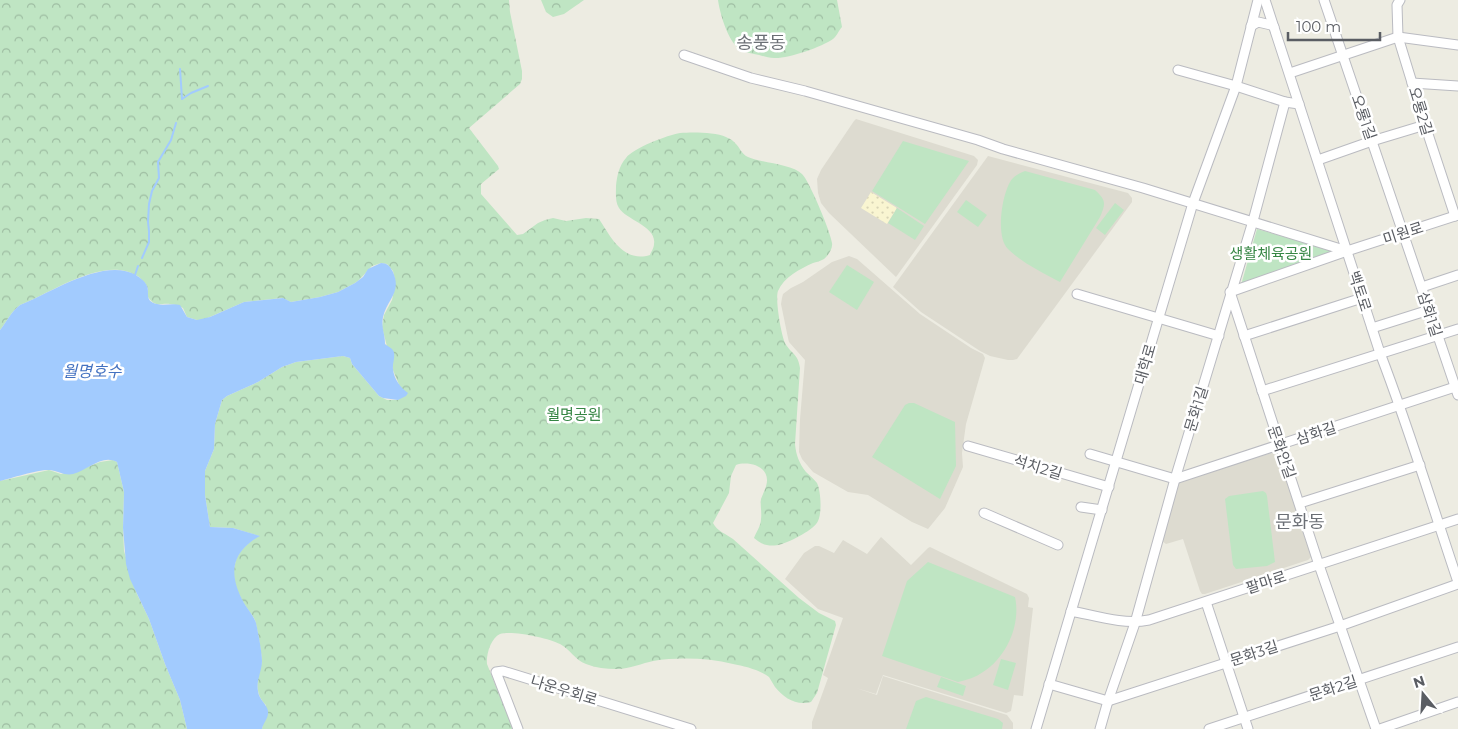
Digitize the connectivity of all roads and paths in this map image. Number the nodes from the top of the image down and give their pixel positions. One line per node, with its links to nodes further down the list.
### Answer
1 (1258, 0): 5 (street, 대학로)
2 (1265, 0): 6 (street, 백토로)
3 (1324, 0): 10 (street, 오룡1길)
4 (1396, 2): 7 (street, 오룡2길)
5 (1251, 26): 6 (street); 14 (street, 대학로)
6 (1274, 27): 12 (street, 백토로)
7 (1398, 37): 8 (street); 10 (street); 13 (street, 오룡2길)
8 (1458, 45)
9 (684, 55): 21 (street)
10 (1342, 55): 12 (street); 19 (street, 오룡1길)
11 (1178, 70): 14 (street)
12 (1290, 73): 17 (street, 백토로)
13 (1412, 83): 15 (street); 18 (street, 오룡2길)
14 (1236, 86): 16 (street); 21 (street, 대학로)
15 (1458, 86)
16 (1285, 102): 17 (street); 23 (street, 문화1길)
17 (1299, 104): 20 (street, 백토로)
18 (1425, 125): 19 (street); 22 (street, 오룡2길)
19 (1372, 141): 20 (street); 24 (street, 오룡1길)
20 (1318, 160): 25 (street, 백토로)
21 (1193, 203): 23 (street); 32 (street, 대학로)
22 (1456, 216): 24 (street, 미원로)
23 (1253, 221): 25 (street); 28 (street, 문화1길)
24 (1404, 233): 25 (street, 미원로); 27 (street, 삼화1길)
25 (1347, 251): 28 (street); 30 (street, 백토로)
26 (1458, 275): 27 (street)
27 (1422, 288): 31 (street, 삼화1길)
28 (1230, 292): 35 (street, 문화1길); 36 (street, 문화안길)
29 (1077, 294): 32 (street)
30 (1362, 298): 33 (street, 백토로); 36 (street)
31 (1429, 310): 33 (street); 37 (street, 삼화1길)
32 (1158, 318): 35 (street); 45 (street, 대학로)
33 (1372, 328): 38 (street, 백토로)
34 (1458, 329): 37 (street)
35 (1218, 336): 47 (street, 문화1길)
36 (1244, 336): 40 (street, 문화안길)
37 (1437, 336): 38 (street); 39 (street, 삼화1길)
38 (1380, 353): 40 (street); 41 (street, 백토로)
39 (1457, 389): 41 (street, 삼화길)
40 (1262, 390): 42 (street, 문화안길)
41 (1401, 405): 42 (street, 삼화길); 46 (street, 백토로)
42 (1280, 445): 47 (street, 삼화길); 49 (street, 문화안길)
43 (968, 446): 48 (street, 석치2길)
44 (1090, 454): 45 (street)
45 (1117, 462): 47 (street); 48 (street, 대학로)
46 (1420, 465): 49 (street); 54 (street, 백토로)
47 (1175, 479): 60 (street, 문화1길)
48 (1109, 487): 51 (street, 대학로)
49 (1300, 503): 56 (street, 문화안길)
50 (1081, 507): 51 (street)
51 (1102, 510): 59 (street, 대학로)
52 (984, 513): 55 (street)
53 (1458, 519): 54 (street, 팔마로)
54 (1438, 525): 56 (street, 팔마로); 57 (street, 백토로)
55 (1058, 545)
56 (1319, 565): 58 (street, 팔마로); 61 (street, 문화안길)
57 (1458, 583): 61 (street, 문화3길)
58 (1206, 602): 60 (street, 팔마로); 63 (street)
59 (1071, 611): 60 (street, 팔마로); 65 (street, 대학로)
60 (1135, 623): 66 (street, 문화1길)
61 (1340, 626): 63 (street, 문화3길); 64 (street, 문화안길)
62 (1458, 647): 64 (street, 문화2길)
63 (1226, 662): 66 (street, 문화3길); 68 (street)
64 (1358, 679): 68 (street, 문화2길); 75 (street, 문화안길)
65 (1049, 684): 66 (street); 71 (street, 대학로)
66 (1108, 701): 72 (street, 문화1길)
67 (1458, 702): 76 (street)
68 (1244, 717): 73 (street, 문화2길); 74 (street)
69 (518, 729): 70 (street, 나운우회로)
70 (691, 729)
71 (1036, 729)
72 (1100, 729)
73 (1209, 729)
74 (1248, 729)
75 (1376, 729)
76 (1380, 729)

